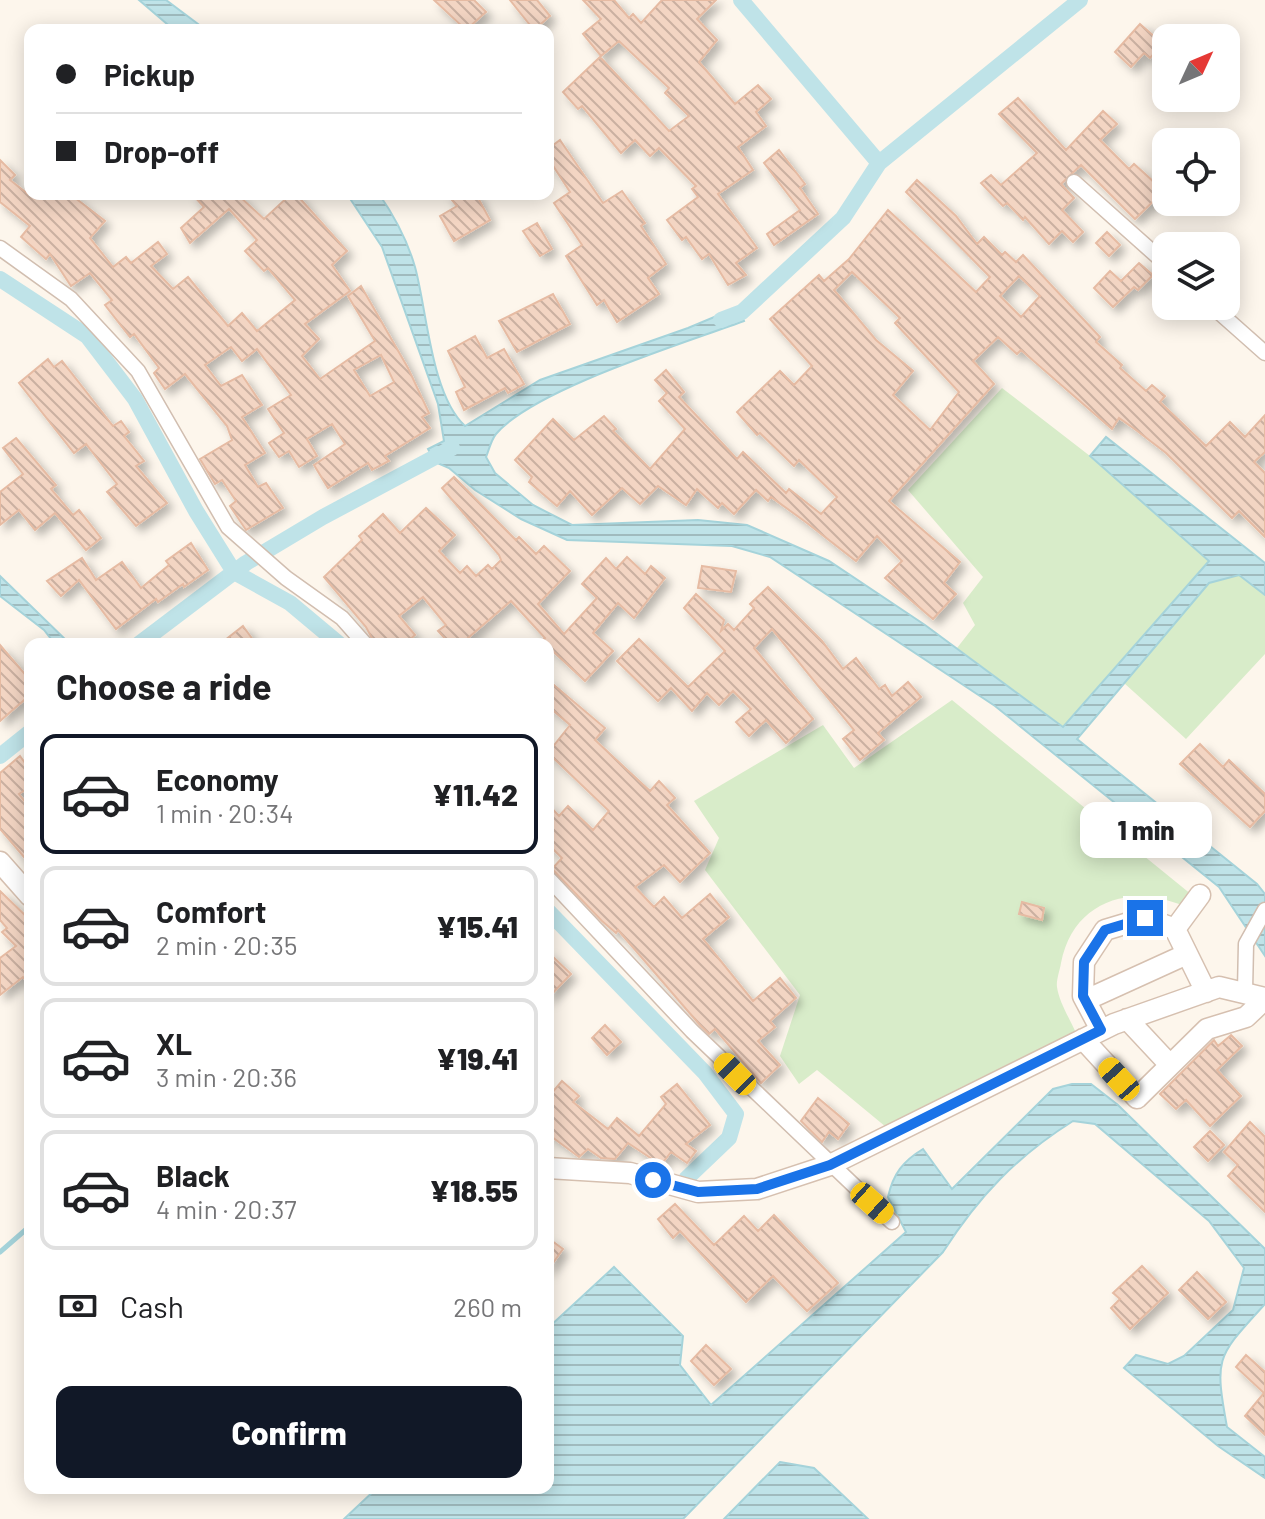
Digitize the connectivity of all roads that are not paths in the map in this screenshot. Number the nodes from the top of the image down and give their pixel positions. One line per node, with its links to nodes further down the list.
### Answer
1 (1074, 182): 3 (street)
2 (0, 248): 6 (street)
3 (1152, 252)
4 (1228, 320): 5 (street)
5 (1265, 353)
6 (360, 638)
7 (0, 862): 9 (street)
8 (554, 884): 21 (street)
9 (24, 889)
10 (1200, 895): 12 (street)
11 (1265, 910): 14 (street)
12 (1175, 929): 13 (street); 17 (street)
13 (1187, 954): 15 (street); 17 (street)
14 (1245, 991): 15 (street); 16 (street)
15 (1206, 992): 18 (street)
16 (1265, 998): 20 (street)
17 (1086, 1000): 19 (street)
18 (1127, 1019): 19 (street); 20 (street)
19 (1092, 1035): 20 (street); 21 (street)
20 (1170, 1065)
21 (830, 1165): 22 (street); 23 (street)
22 (554, 1168)
23 (892, 1222)

